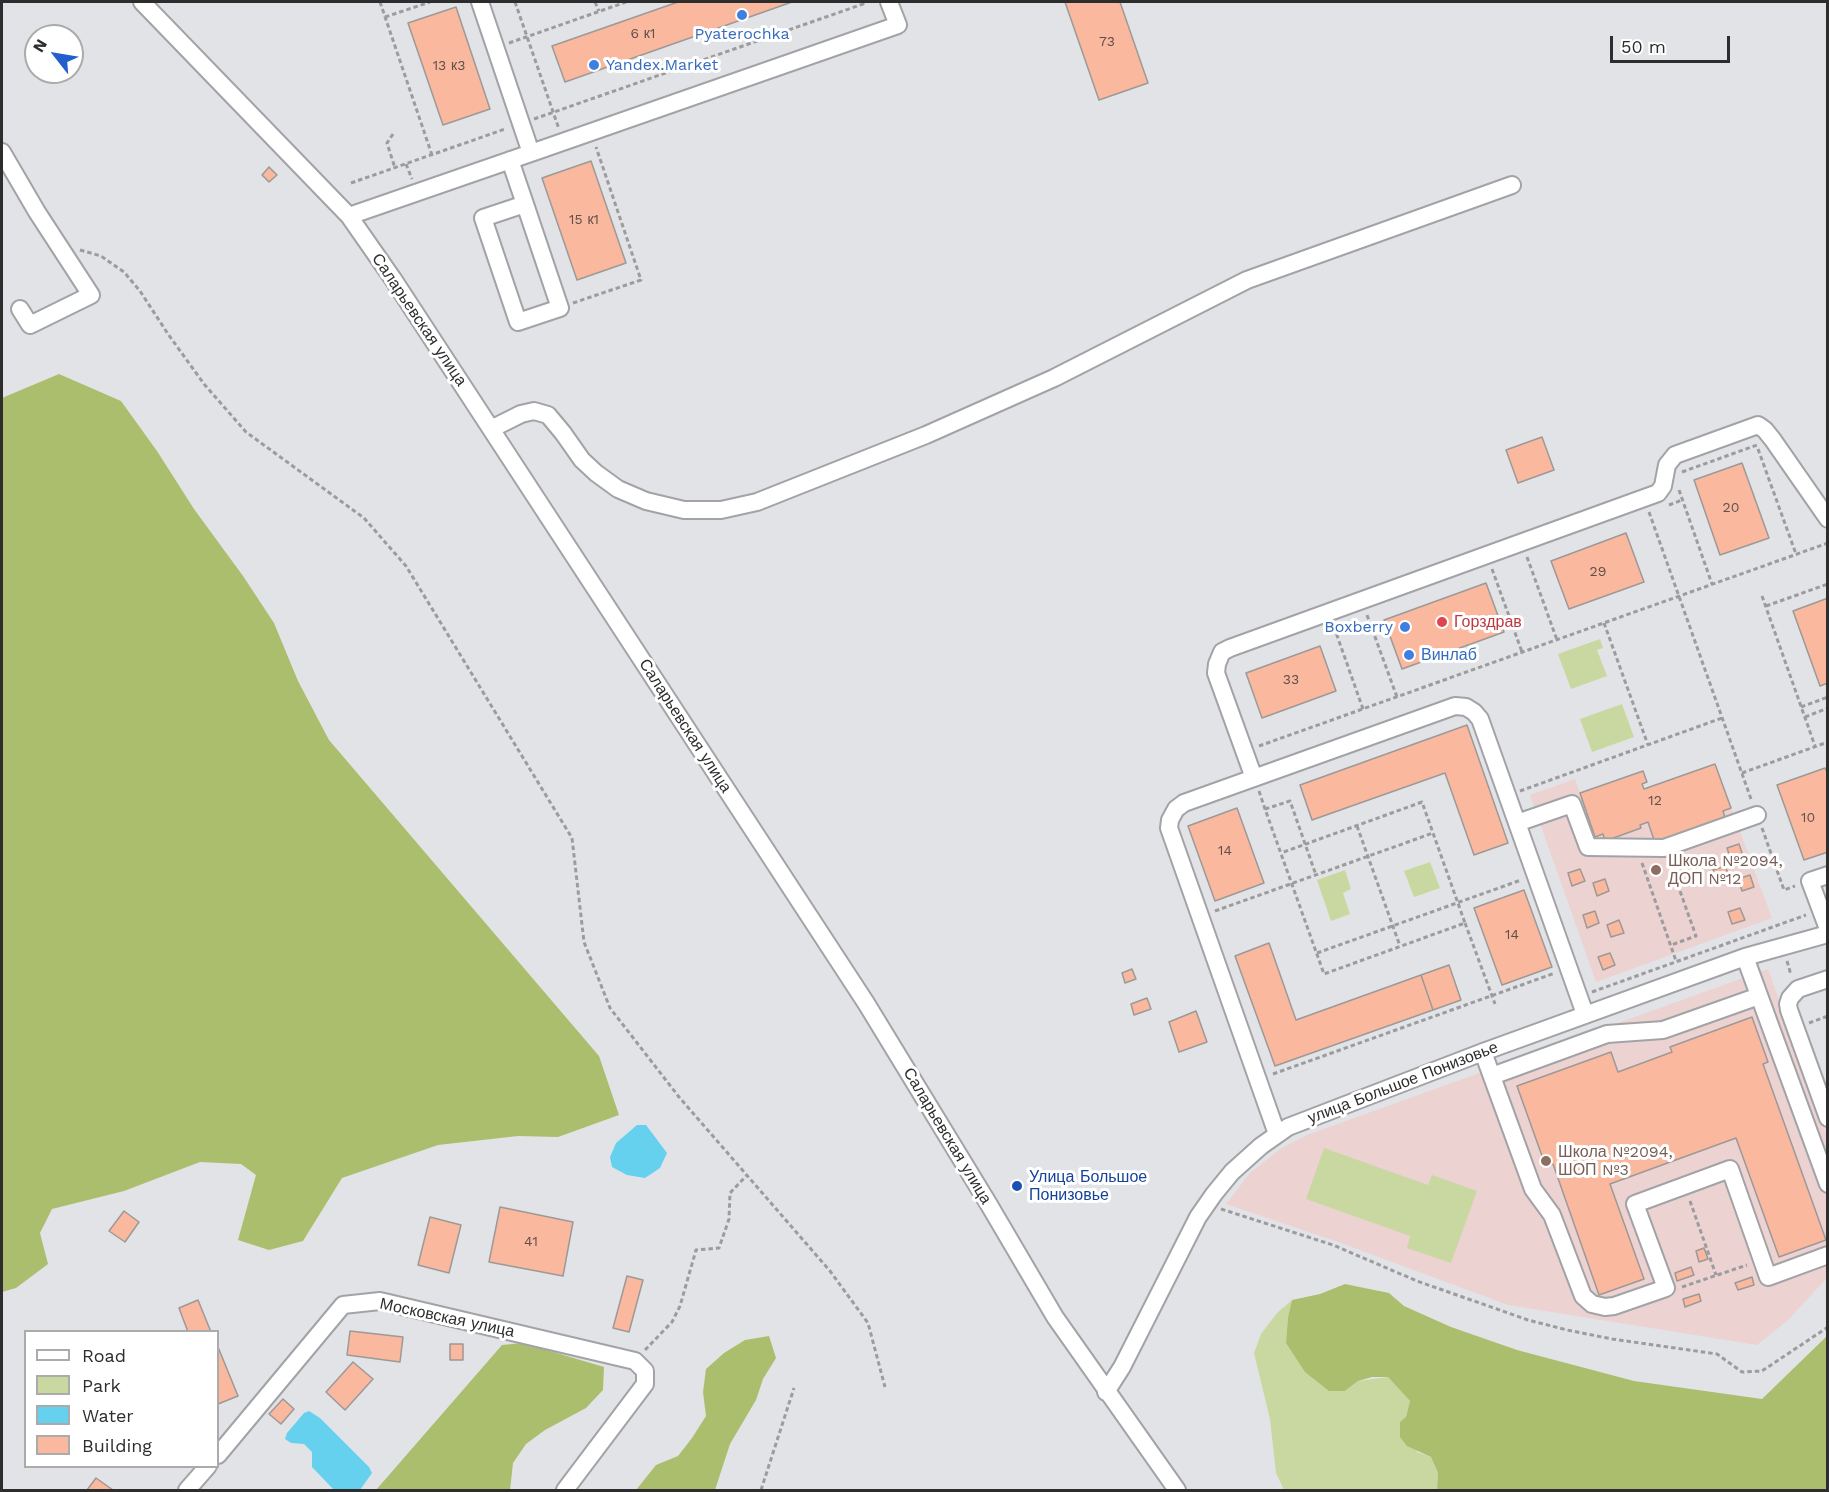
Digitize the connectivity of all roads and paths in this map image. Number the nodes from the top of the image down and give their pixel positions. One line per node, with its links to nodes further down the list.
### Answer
1 (142, 2): 27 (street, Саларьевская улица)
2 (380, 2): 11 (path)
3 (430, 2): 11 (path)
4 (480, 2): 13 (street)
5 (515, 2): 12 (path)
6 (595, 2): 10 (path)
7 (626, 2): 10 (path)
8 (863, 2): 14 (path)
9 (889, 2): 16 (street)
10 (599, 11): 12 (path)
11 (385, 17): 21 (path)
12 (527, 37): 13 (path); 14 (path)
13 (496, 48): 15 (street)
14 (553, 112): 15 (path); 18 (path)
15 (521, 123): 20 (street); 21 (path)
16 (591, 132): 18 (street); 29 (path)
17 (393, 135): 23 (path)
18 (564, 142): 20 (street)
19 (2, 152): 28 (street)
20 (531, 153): 22 (street)
21 (432, 155): 23 (path)
22 (510, 160): 26 (street); 27 (street)
23 (395, 168): 24 (path)
24 (351, 183)
25 (1512, 185): 31 (street)
26 (525, 204): 29 (street); 29 (street)
27 (349, 216): 31 (street, Саларьевская улица)
28 (58, 243): 30 (street); 105 (path)
29 (560, 308)
30 (20, 309)
31 (491, 429): 117 (street, Саларьевская улица)
32 (1765, 442): 33 (path); 35 (street); 36 (street); 38 (path)
33 (1673, 475)
34 (1676, 484): 41 (path)
35 (1644, 498): 43 (path); 63 (street)
36 (1827, 519)
37 (1827, 543): 38 (path)
38 (1796, 554): 41 (path)
39 (1527, 557): 49 (path)
40 (1492, 570): 50 (path)
41 (1712, 584): 43 (path)
42 (1827, 584): 45 (path)
43 (1679, 596): 47 (path); 56 (path)
44 (1762, 596): 45 (path)
45 (1766, 606): 53 (path)
46 (1367, 615): 51 (path)
47 (1604, 623): 49 (path); 59 (path)
48 (1334, 627): 55 (path)
49 (1557, 640): 50 (path)
50 (1522, 652): 51 (path)
51 (1396, 697): 55 (path)
52 (1827, 697): 53 (path)
53 (1801, 707): 57 (path)
54 (1827, 708): 57 (path)
55 (1363, 709): 60 (path)
56 (1722, 717): 59 (path); 62 (path)
57 (1805, 717): 61 (path)
58 (1827, 742): 61 (path)
59 (1648, 744): 64 (path)
60 (1259, 746)
61 (1815, 747): 62 (path)
62 (1742, 773): 67 (path)
63 (1254, 778): 64 (street); 104 (street)
64 (1507, 795): 68 (street)
65 (1262, 799): 66 (path)
66 (1265, 810): 71 (path); 74 (path)
67 (1757, 815): 73 (street); 79 (path)
68 (1517, 823): 72 (street); 96 (street)
69 (1357, 826): 70 (path); 71 (path); 75 (path)
70 (1433, 833): 75 (path); 81 (path)
71 (1306, 844): 74 (path); 76 (path)
72 (1636, 847): 73 (street); 88 (path)
73 (1664, 848): 88 (path)
74 (1281, 853): 80 (path)
75 (1368, 856): 76 (path); 85 (path)
76 (1316, 874): 80 (path)
77 (1827, 874): 79 (street)
78 (1521, 880): 81 (path)
79 (1810, 881): 82 (street)
80 (1292, 883): 83 (path); 90 (path)
81 (1458, 903): 84 (path); 85 (path)
82 (1821, 909): 86 (street); 92 (path)
83 (1218, 910)
84 (1465, 923): 89 (path); 95 (path)
85 (1393, 926): 89 (path); 90 (path)
86 (1827, 929)
87 (1827, 934): 91 (street, улица Большое Понизовье)
88 (1671, 945): 92 (path)
89 (1400, 946): 90 (path)
90 (1317, 953)
91 (1745, 957): 97 (street); 99 (street, улица Большое Понизовье)
92 (1677, 961): 96 (path)
93 (1557, 972): 95 (path)
94 (1827, 979): 103 (street)
95 (1491, 996): 98 (path); 101 (path)
96 (1579, 996): 99 (street)
97 (1759, 996): 102 (street); 106 (street)
98 (1495, 1004)
99 (1585, 1014): 100 (street, улица Большое Понизовье)
100 (1483, 1052): 102 (street); 104 (street, улица Большое Понизовье)
101 (1273, 1074)
102 (1492, 1076): 112 (street)
103 (1827, 1118)
104 (1277, 1134): 117 (street, улица Большое Понизовье)
105 (747, 1175): 114 (path); 115 (path)
106 (1827, 1184)
107 (1684, 1186): 110 (street); 111 (path); 112 (street)
108 (1216, 1208): 113 (path)
109 (1827, 1255): 110 (street)
110 (1762, 1259): 111 (path)
111 (1716, 1275): 112 (path)
112 (1666, 1288)
113 (1827, 1327)
114 (635, 1360): 118 (street, Московская улица); 121 (street)
115 (885, 1387)
116 (794, 1388): 122 (path)
117 (1106, 1392): 123 (street, Саларьевская улица)
118 (219, 1454)
119 (207, 1468): 120 (street)
120 (187, 1491)
121 (565, 1491)
122 (761, 1491)
123 (1177, 1491)

